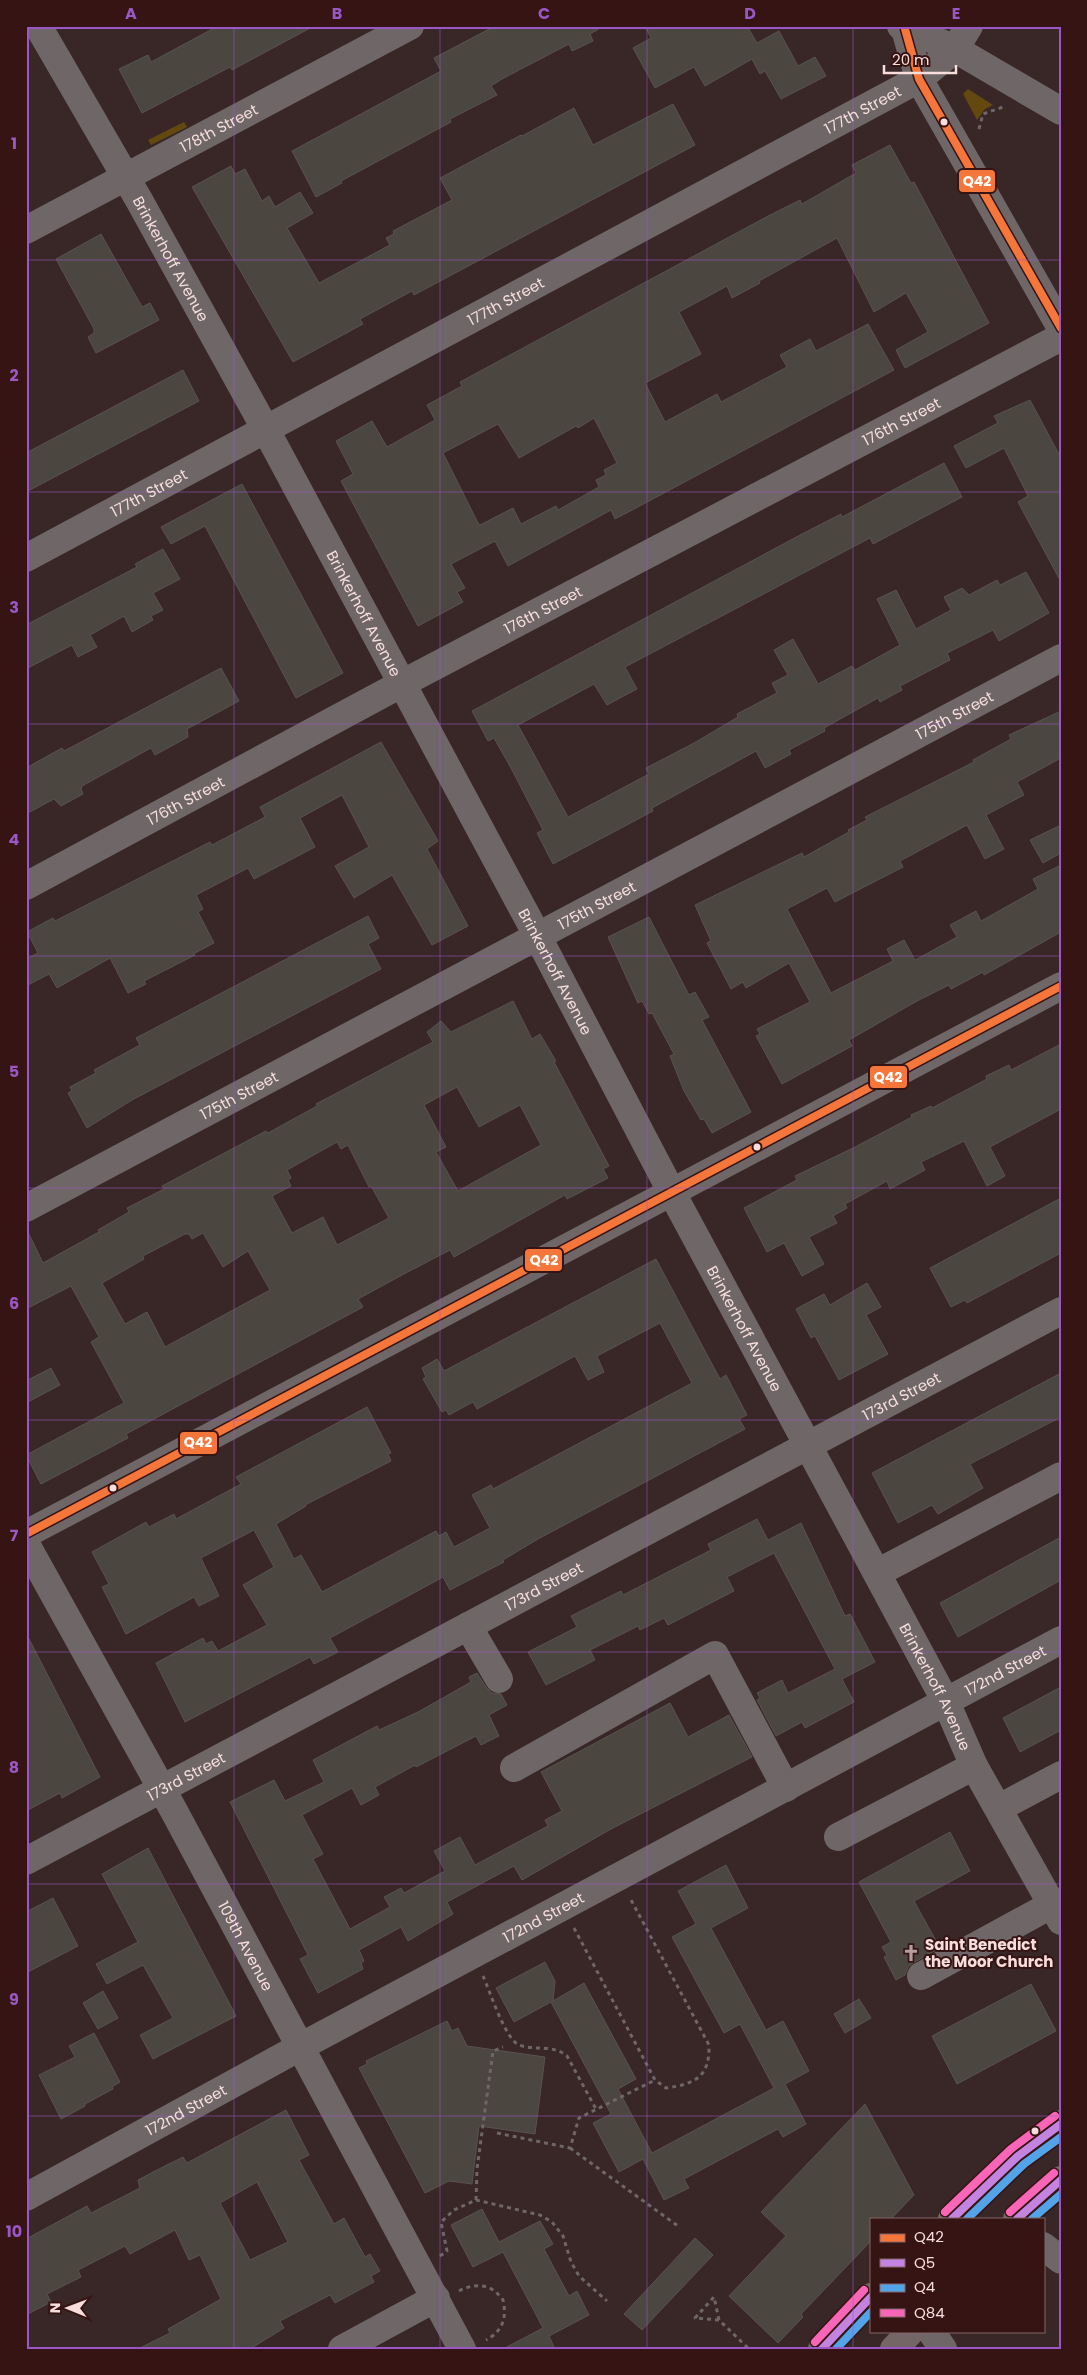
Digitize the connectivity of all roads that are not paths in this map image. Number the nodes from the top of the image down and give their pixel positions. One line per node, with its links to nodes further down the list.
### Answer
1 (38, 26): 7 (street, Brinkerhoff Avenue)
2 (410, 26): 7 (street, 178th Street)
3 (903, 28): 4 (street); 5 (street)
4 (962, 38): 5 (street, 177th Street); 6 (street)
5 (919, 79): 9 (street); 11 (street, 177th Street)
6 (1061, 111)
7 (126, 177): 8 (street, 178th Street); 11 (street, Brinkerhoff Avenue)
8 (26, 230)
9 (1061, 328)
10 (1061, 337): 14 (street, 176th Street)
11 (266, 430): 12 (street, 177th Street); 14 (street, Brinkerhoff Avenue)
12 (26, 558)
13 (1061, 658): 16 (street, 175th Street)
14 (403, 683): 15 (street, 176th Street); 16 (street, Brinkerhoff Avenue)
15 (26, 886)
16 (538, 937): 18 (street, Brinkerhoff Avenue); 19 (street, 175th Street)
17 (1061, 986): 18 (street)
18 (672, 1193): 21 (street, Brinkerhoff Avenue); 23 (street)
19 (26, 1208)
20 (1061, 1311): 21 (street, 173rd Street)
21 (808, 1446): 25 (street, Brinkerhoff Avenue); 26 (street, 173rd Street)
22 (1061, 1476): 25 (street)
23 (26, 1534)
24 (26, 1544): 33 (street, 109th Avenue)
25 (877, 1574): 29 (street, Brinkerhoff Avenue)
26 (468, 1626): 28 (street); 33 (street, 173rd Street)
27 (1061, 1640): 29 (street, 172nd Street)
28 (499, 1679)
29 (946, 1702): 30 (street, Brinkerhoff Avenue); 34 (street, 172nd Street)
30 (974, 1766): 35 (street, Brinkerhoff Avenue); 36 (street)
31 (514, 1768): 34 (street)
32 (1061, 1775): 35 (street)
33 (161, 1788): 37 (street, 173rd Street); 40 (street, 109th Avenue)
34 (786, 1788): 40 (street, 172nd Street)
35 (999, 1808): 38 (street, Brinkerhoff Avenue)
36 (838, 1837)
37 (26, 1861)
38 (1056, 1913): 39 (street)
39 (921, 1976)
40 (300, 2047): 43 (street, 172nd Street); 48 (street, 109th Avenue)
41 (1061, 2124): 44 (main road)
42 (1061, 2180): 45 (main road)
43 (26, 2197)
44 (953, 2218)
45 (1018, 2218)
46 (1044, 2247): 47 (street)
47 (1061, 2260)
48 (446, 2295): 52 (street, 109th Avenue); 53 (street)
49 (870, 2299): 54 (main road)
50 (910, 2332): 55 (main road)
51 (932, 2332): 56 (street)
52 (473, 2345)
53 (342, 2349)
54 (822, 2349)
55 (894, 2349)
56 (943, 2349)

